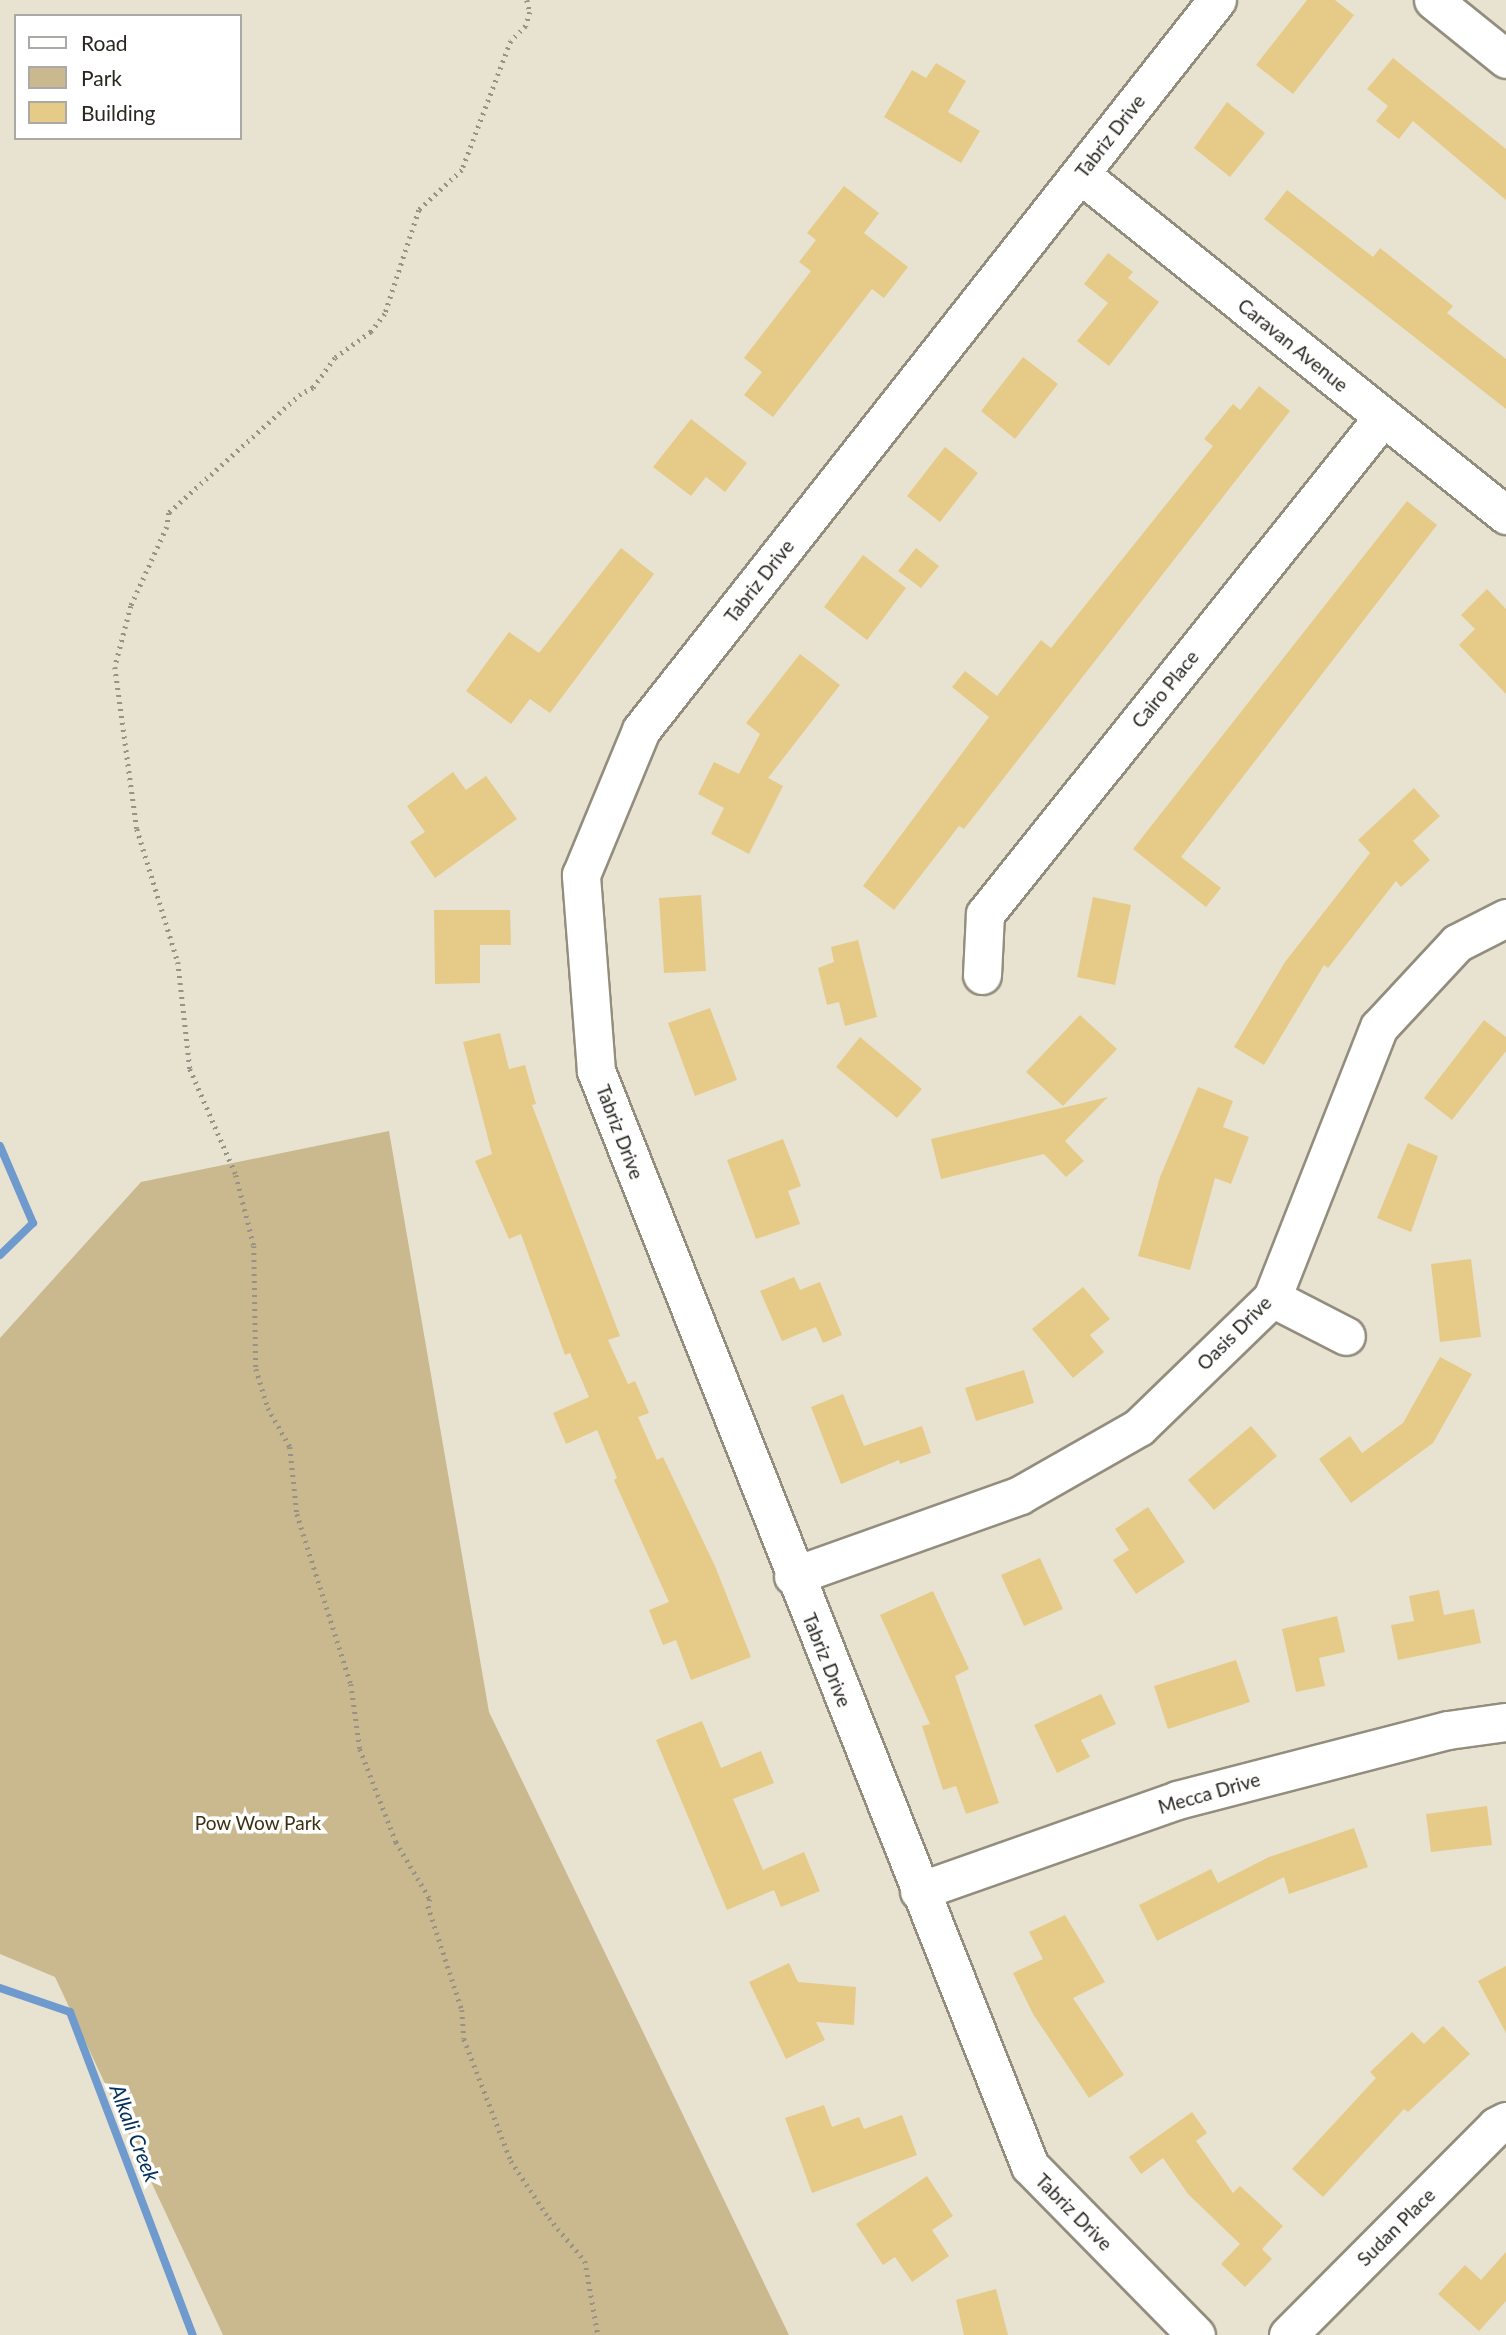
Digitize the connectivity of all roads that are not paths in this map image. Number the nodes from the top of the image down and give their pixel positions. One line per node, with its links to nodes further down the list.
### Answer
1 (1217, 0): 4 (street, Tabriz Drive)
2 (1433, 0): 3 (street)
3 (1506, 59)
4 (1080, 174): 5 (street, Caravan Avenue); 11 (street, Tabriz Drive)
5 (1383, 416): 6 (street, Caravan Avenue); 8 (street, Cairo Place)
6 (1506, 515)
7 (1506, 918): 9 (street, Oasis Drive)
8 (982, 975)
9 (1272, 1298): 10 (street); 11 (street, Oasis Drive)
10 (1346, 1336)
11 (793, 1576): 13 (street, Tabriz Drive)
12 (1506, 1722): 13 (street, Mecca Drive)
13 (919, 1891): 15 (street, Tabriz Drive)
14 (1506, 2121): 16 (street, Sudan Place)
15 (1196, 2335)
16 (1289, 2335)

